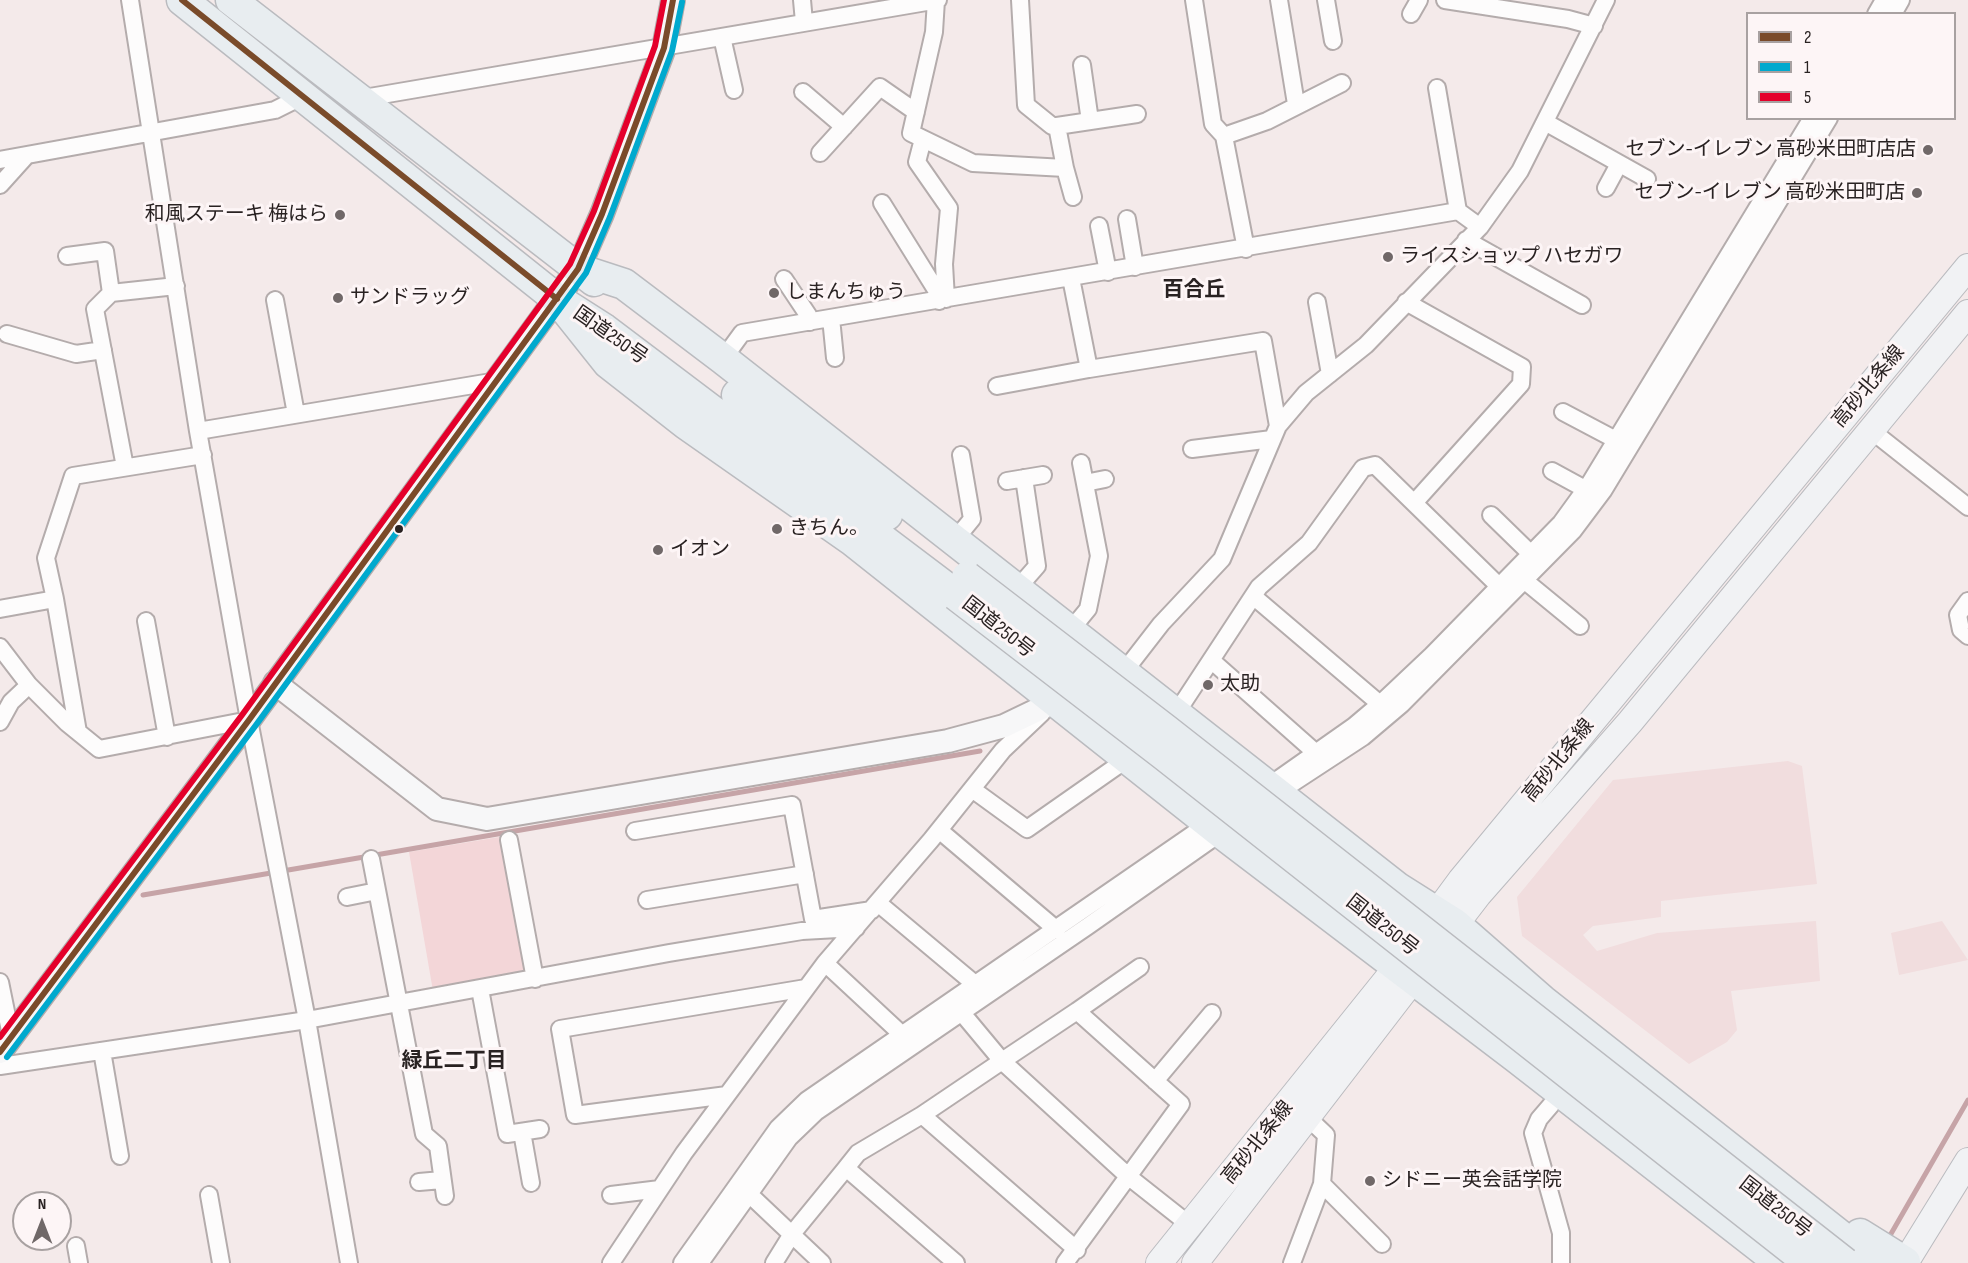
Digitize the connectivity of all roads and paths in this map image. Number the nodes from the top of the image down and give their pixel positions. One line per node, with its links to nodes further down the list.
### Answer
1 (130, 0): 37 (street)
2 (182, 0): 26 (highway, 国道250号)
3 (231, 0): 27 (highway, 国道250号)
4 (673, 0): 20 (street)
5 (802, 0): 16 (street)
6 (937, 0): 14 (street); 29 (street)
7 (1020, 0): 35 (street)
8 (1194, 0): 38 (street)
9 (1279, 0): 28 (street)
10 (1326, 0): 19 (street)
11 (1445, 0): 17 (street)
12 (1606, 0): 17 (street)
13 (1893, 4): 15 (street)
14 (867, 6): 16 (street)
15 (1879, 12)
16 (804, 22): 18 (street)
17 (1594, 26): 34 (street)
18 (722, 37): 20 (street); 24 (street)
19 (1333, 41)
20 (664, 48): 27 (street); 60 (street)
21 (1082, 64): 33 (street)
22 (1342, 83): 28 (street)
23 (1437, 88): 51 (street)
24 (734, 90)
25 (803, 92): 36 (street)
26 (301, 97): 37 (street); 66 (highway, 国道250号)
27 (358, 99): 60 (highway, 国道250号)
28 (1296, 104): 38 (street)
29 (916, 112): 36 (street); 39 (street)
30 (1137, 114): 33 (street)
31 (1812, 120): 40 (street)
32 (1827, 120): 40 (street)
33 (1090, 121): 35 (street)
34 (1545, 122): 44 (street); 54 (street)
35 (1057, 126): 45 (street)
36 (844, 128): 41 (street)
37 (152, 135): 42 (street); 64 (street)
38 (1224, 136): 56 (street)
39 (922, 139): 45 (street); 68 (street)
40 (1808, 139): 88 (street); 106 (street)
41 (820, 153)
42 (27, 155): 43 (street); 47 (street)
43 (0, 160)
44 (1619, 164): 46 (street); 48 (street)
45 (1065, 168): 49 (street)
46 (1647, 179)
47 (0, 185)
48 (1606, 188)
49 (1073, 196)
50 (882, 203): 68 (street)
51 (1458, 211): 54 (street); 56 (street)
52 (1127, 219): 58 (street)
53 (1099, 226): 61 (street)
54 (1480, 227): 55 (street)
55 (1466, 240): 70 (street); 71 (street)
56 (1246, 249): 58 (street)
57 (67, 256): 65 (street)
58 (1135, 267): 61 (street)
59 (1968, 267): 144 (main road, 高砂北条線)
60 (578, 269): 66 (street); 78 (highway); 107 (highway, 国道250号)
61 (1108, 272): 62 (street)
62 (1071, 278): 68 (street); 79 (street)
63 (784, 279): 74 (street)
64 (176, 286): 65 (street); 85 (street)
65 (111, 293): 76 (street)
66 (557, 299): 81 (street); 107 (highway, 国道250号); 123 (highway)
67 (275, 300): 84 (street)
68 (943, 300): 73 (street)
69 (1317, 302): 80 (street)
70 (1406, 302): 80 (street); 101 (street)
71 (1581, 305)
72 (1968, 313): 86 (main road, 高砂北条線)
73 (831, 318): 74 (street); 77 (street)
74 (810, 322): 78 (street)
75 (7, 334): 76 (street)
76 (103, 350): 93 (street)
77 (835, 358)
78 (723, 359): 104 (highway)
79 (1089, 369): 82 (street); 87 (street)
80 (1330, 374): 87 (street)
81 (497, 381): 84 (street); 121 (street)
82 (996, 386)
83 (1563, 412): 88 (street)
84 (296, 414): 85 (street)
85 (198, 431): 90 (street)
86 (1872, 431): 102 (street); 144 (main road, 高砂北条線)
87 (1275, 433): 89 (street); 120 (street)
88 (1616, 440): 100 (street)
89 (1192, 449)
90 (203, 455): 93 (street); 126 (street)
91 (961, 455): 104 (street)
92 (1081, 463): 99 (street)
93 (125, 467): 111 (street)
94 (1552, 471): 100 (street)
95 (1043, 475): 96 (street)
96 (1024, 478): 98 (street); 108 (street)
97 (1105, 479): 99 (street)
98 (1007, 481)
99 (1085, 483): 116 (street)
100 (1585, 489): 105 (street)
101 (1414, 503): 109 (street); 110 (street)
102 (1968, 507)
103 (1491, 515): 105 (street)
104 (954, 541): 108 (highway)
105 (1530, 553): 109 (street)
106 (1524, 580): 109 (street); 115 (street)
107 (961, 586): 204 (highway, 国道250号, bridge); 205 (highway, 国道250号, bridge)
108 (1016, 590): 116 (highway)
109 (1504, 590): 124 (street); 133 (street)
110 (1253, 596): 119 (street); 124 (street)
111 (55, 599): 113 (street); 128 (street)
112 (1968, 601): 117 (street)
113 (0, 609)
114 (146, 621): 129 (street)
115 (1580, 626)
116 (1069, 632): 120 (highway)
117 (1968, 636)
118 (0, 647): 122 (street)
119 (1211, 660): 125 (street); 130 (street)
120 (1123, 674): 125 (highway)
121 (275, 684): 123 (street); 126 (street)
122 (29, 685): 127 (street); 128 (street)
123 (1054, 702): 131 (highway); 132 (street)
124 (1380, 704): 130 (street)
125 (1175, 715): 133 (highway)
126 (249, 720): 129 (street); 161 (street); 163 (street)
127 (0, 723)
128 (78, 732): 129 (street)
129 (167, 737)
130 (1316, 753): 133 (street)
131 (1127, 759): 132 (street); 134 (highway)
132 (972, 789): 135 (street)
133 (1272, 790): 134 (street); 144 (highway)
134 (1215, 828): 146 (street); 150 (highway); 159 (street)
135 (939, 830): 143 (street); 146 (street)
136 (635, 831): 139 (street)
137 (509, 840): 151 (street)
138 (371, 859): 140 (street)
139 (805, 874): 142 (street); 143 (street)
140 (377, 891): 141 (street); 157 (street)
141 (347, 897)
142 (647, 900)
143 (875, 906): 145 (street); 153 (street)
144 (1446, 919): 147 (highway); 150 (main road, 高砂北条線)
145 (856, 928): 148 (street); 151 (street)
146 (1057, 930): 153 (street)
147 (1479, 944): 206 (highway); 207 (highway)
148 (825, 963): 154 (street); 162 (street)
149 (1140, 967): 158 (street)
150 (1405, 973): 156 (highway); 171 (main road, 高砂北条線); 185 (main road, 高砂北条線)
151 (535, 979): 155 (street)
152 (0, 982): 163 (street)
153 (976, 985): 162 (street)
154 (806, 988): 168 (street); 168 (street)
155 (480, 989): 157 (street); 173 (street)
156 (1437, 998): 169 (highway); 203 (highway)
157 (398, 1004): 161 (street); 178 (street)
158 (1077, 1011): 165 (street); 167 (street)
159 (962, 1012): 162 (street); 165 (street)
160 (1212, 1012): 167 (street)
161 (308, 1020): 164 (street); 190 (street)
162 (909, 1040): 182 (street); 192 (street)
163 (6, 1044)
164 (102, 1051): 166 (street); 174 (street)
165 (1002, 1061): 170 (street); 177 (street)
166 (0, 1066)
167 (1155, 1081): 177 (street)
168 (728, 1095): 181 (street)
169 (1551, 1105): 201 (street); 202 (highway)
170 (922, 1114): 176 (street); 188 (street)
171 (1307, 1117): 180 (street); 199 (main road, 高砂北条線)
172 (540, 1129): 173 (street)
173 (522, 1132): 179 (street)
174 (120, 1156)
175 (1968, 1161): 207 (main road)
176 (846, 1168): 186 (street); 196 (street)
177 (1129, 1178): 185 (street); 188 (street)
178 (419, 1182)
179 (531, 1183)
180 (1322, 1184): 187 (street); 200 (street)
181 (660, 1189): 184 (street); 191 (street)
182 (748, 1193): 186 (street); 193 (street)
183 (209, 1195): 189 (street)
184 (611, 1195)
185 (1191, 1226): 198 (main road, 高砂北条線)
186 (792, 1234): 194 (street); 195 (street)
187 (1382, 1244)
188 (1077, 1250): 197 (street)
189 (221, 1263)
190 (349, 1263)
191 (611, 1263)
192 (682, 1263)
193 (700, 1263)
194 (774, 1263)
195 (822, 1263)
196 (956, 1263)
197 (1065, 1263)
198 (1159, 1263)
199 (1195, 1263)
200 (1292, 1263)
201 (1561, 1263)
202 (1754, 1263)
203 (1780, 1263)
204 (1809, 1263)
205 (1845, 1263)
206 (1875, 1263)
207 (1905, 1263)

